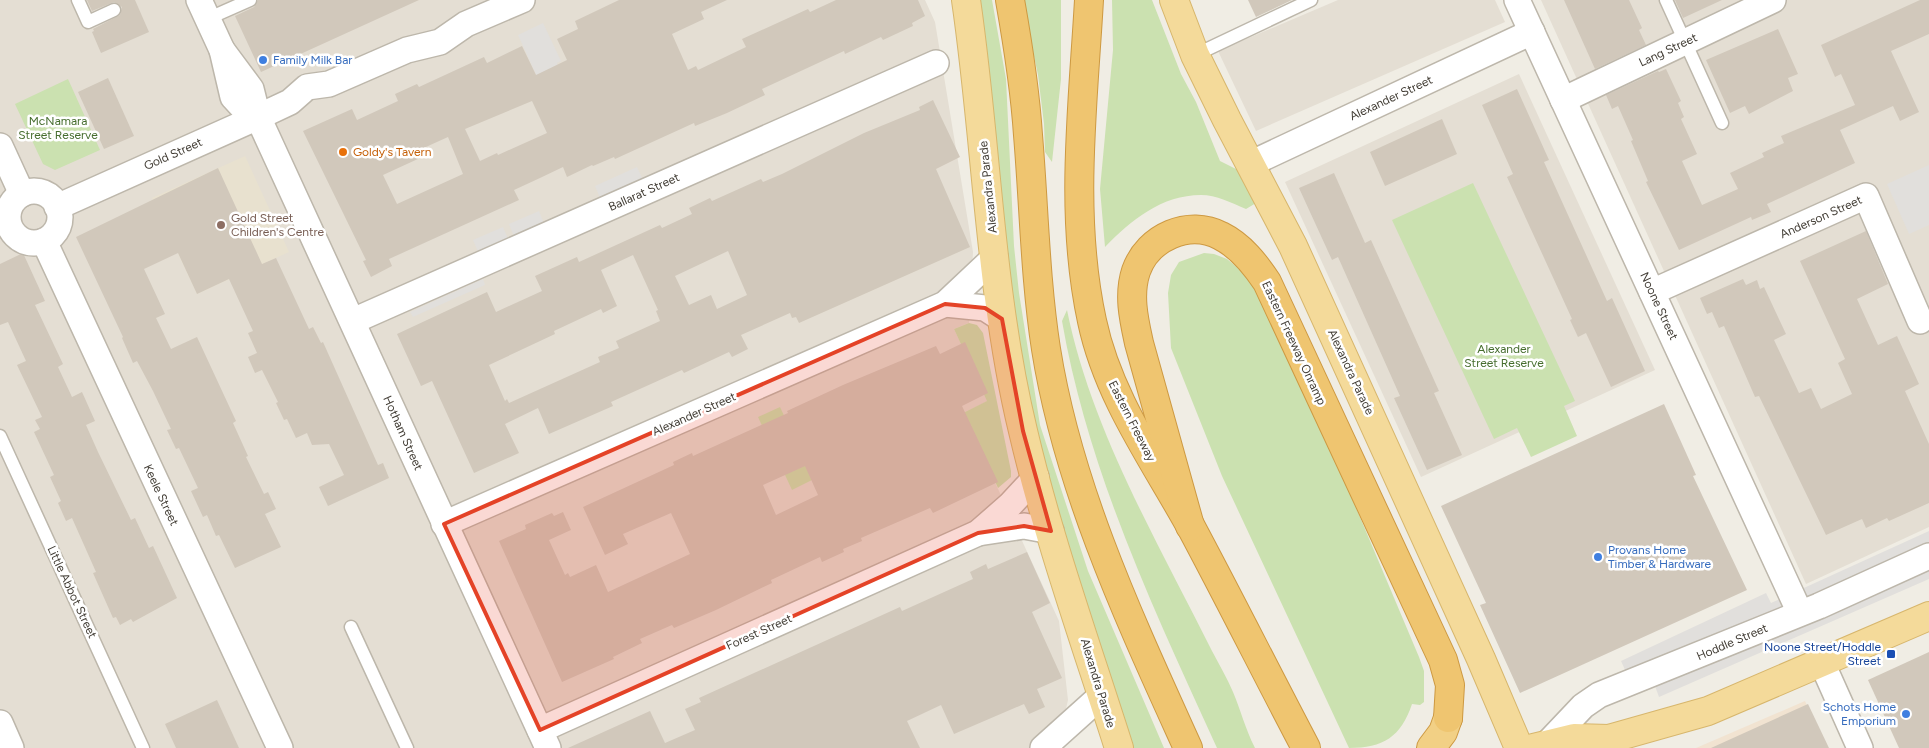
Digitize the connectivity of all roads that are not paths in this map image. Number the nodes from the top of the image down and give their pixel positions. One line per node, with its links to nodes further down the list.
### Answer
1 (78, 0): 13 (lane)
2 (250, 0): 12 (lane)
3 (520, 0): 19 (street, Gold Street)
4 (966, 0): 27 (main road, Alexandra Parade)
5 (1010, 0): 55 (highway)
6 (1089, 0): 36 (highway, Eastern Freeway)
7 (1174, 0): 16 (main road, Alexandra Parade)
8 (1311, 0): 16 (lane)
9 (1517, 0): 14 (street, Noone Street)
10 (1666, 0): 15 (lane)
11 (1773, 0): 15 (street, Lang Street)
12 (203, 9): 19 (street, Hotham Street)
13 (114, 10)
14 (1532, 32): 18 (street, Noone Street); 22 (street, Alexander Street)
15 (1684, 42): 18 (street, Lang Street); 20 (lane)
16 (1196, 55): 22 (main road, Alexandra Parade)
17 (936, 63): 32 (street, Ballarat Street)
18 (1563, 100): 28 (street, Noone Street)
19 (258, 117): 24 (street, Gold Street); 32 (street, Hotham Street)
20 (1722, 123)
21 (0, 146): 23 (street)
22 (1250, 164): 58 (main road, Alexandra Parade)
23 (22, 194): 24 (street); 25 (street)
24 (57, 207): 26 (street)
25 (5, 231): 26 (street)
26 (44, 241): 51 (street, Keele Street)
27 (995, 257): 29 (street, Alexander Street); 30 (main road, Alexandra Parade)
28 (1652, 292): 31 (street, Anderson Street); 40 (street, Noone Street)
29 (945, 304): 30 (street, Alexander Street); 35 (street, Alexander Street)
30 (1002, 318): 34 (main road, Alexandra Parade)
31 (1920, 321)
32 (353, 322): 35 (street, Hotham Street)
33 (0, 436): 50 (lane, Little Abbot Street)
34 (1036, 478): 37 (main road, Alexandra Parade); 38 (street, Forest Street)
35 (444, 524): 46 (street, Hotham Street)
36 (1190, 526): 56 (highway, Eastern Freeway); 57 (highway, Eastern Freeway Onramp)
37 (1051, 531): 38 (street, Forest Street); 44 (main road, Alexandra Parade)
38 (978, 533): 46 (street, Forest Street)
39 (1929, 556): 40 (street, Hoddle Street)
40 (1800, 613): 48 (street, Hoddle Street)
41 (1929, 616): 43 (main road, Hoddle Street)
42 (351, 627): 52 (lane)
43 (1822, 663): 47 (main road, Hoddle Street); 59 (street)
44 (1102, 695): 53 (street); 54 (main road, Alexandra Parade)
45 (0, 723): 49 (street)
46 (544, 739)
47 (1604, 744): 48 (main road, Hoddle Street)
48 (1540, 746)
49 (11, 748)
50 (143, 748)
51 (280, 748)
52 (407, 748)
53 (1043, 748)
54 (1119, 748)
55 (1188, 748)
56 (1306, 748)
57 (1431, 748)
58 (1519, 748)
59 (1860, 748)

